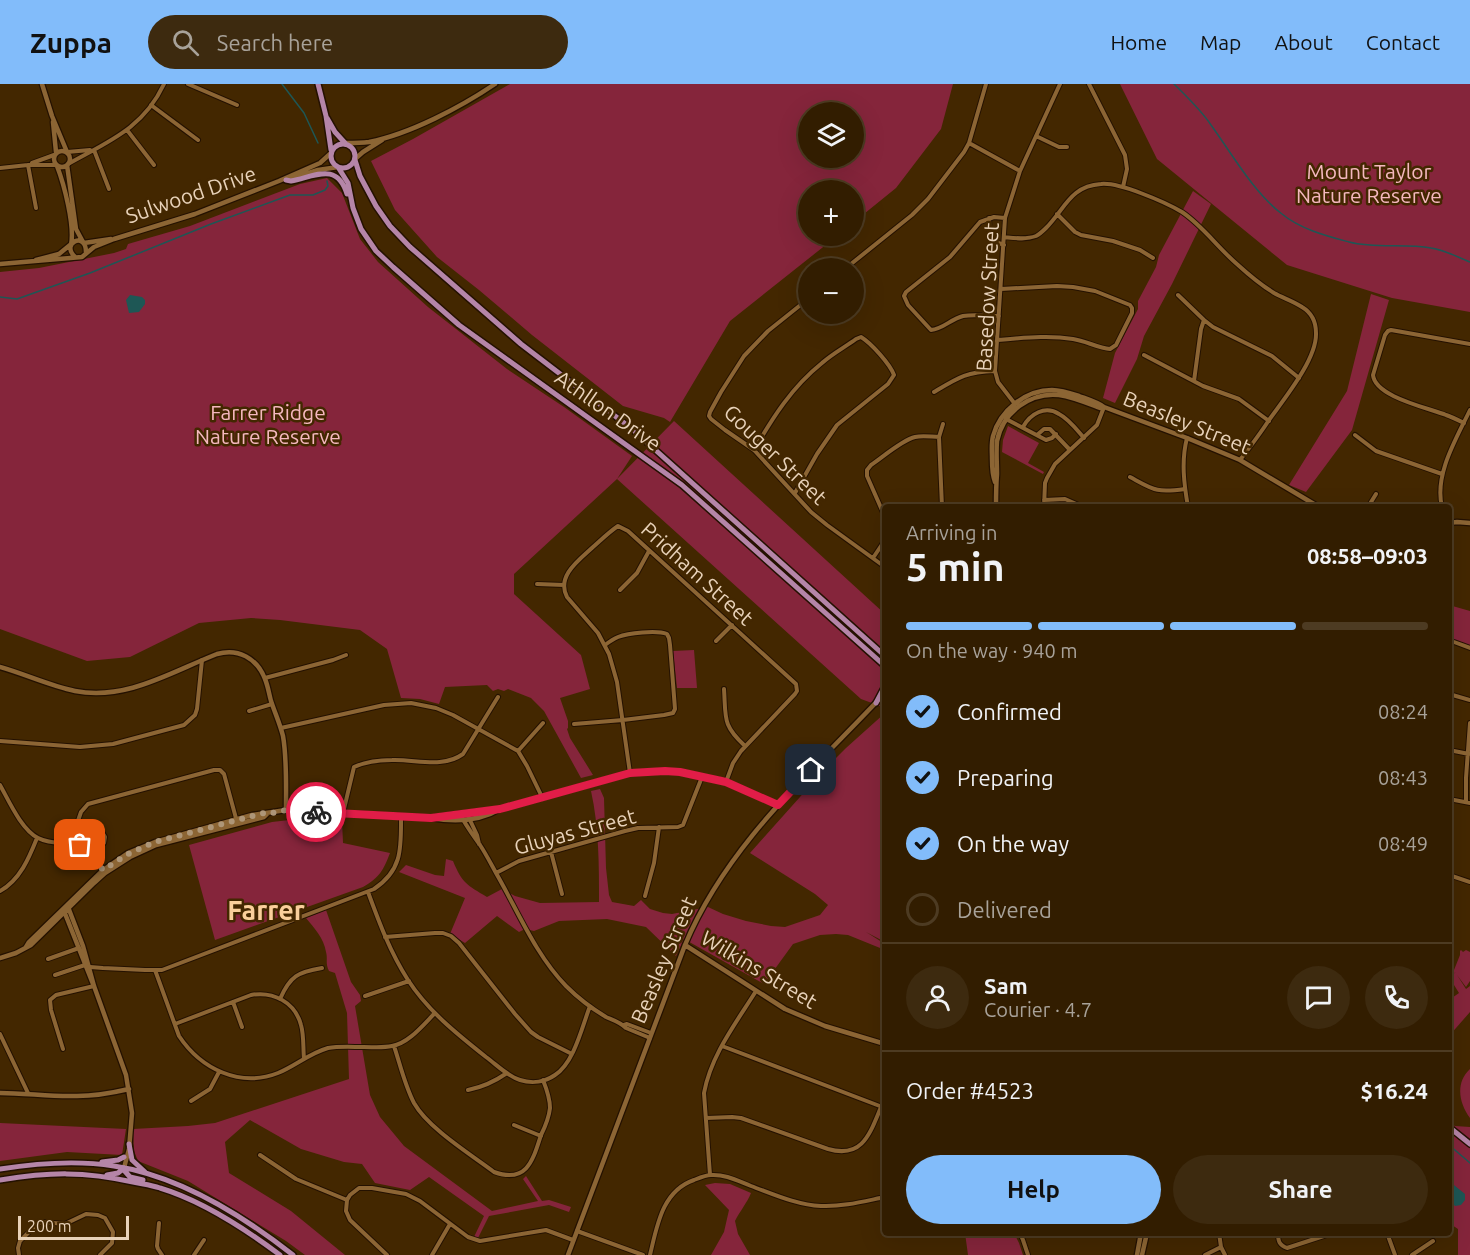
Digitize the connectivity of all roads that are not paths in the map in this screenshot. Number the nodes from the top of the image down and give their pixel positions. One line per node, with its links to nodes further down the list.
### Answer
1 (42, 84): 11 (street)
2 (164, 84): 9 (street)
3 (188, 84): 10 (street)
4 (318, 84): 12 (main road)
5 (495, 84): 15 (street)
6 (986, 84): 18 (street)
7 (1060, 84): 14 (street, Basedow Street)
8 (1089, 84): 33 (street)
9 (151, 105): 13 (street); 16 (street)
10 (237, 105)
11 (51, 112): 21 (street); 23 (street)
12 (326, 116): 17 (main road); 22 (main road)
13 (127, 130): 20 (street); 28 (street)
14 (1035, 136): 19 (street); 31 (street, Basedow Street)
15 (387, 137): 17 (street); 24 (street)
16 (198, 140)
17 (346, 143): 22 (main road); 24 (main road)
18 (969, 143): 31 (street); 47 (street)
19 (1067, 147)
20 (94, 150): 21 (street); 27 (street); 34 (street)
21 (67, 152): 23 (street); 27 (street)
22 (331, 152): 29 (main road); 32 (street, Sulwood Drive)
23 (55, 154): 25 (street); 26 (street)
24 (355, 159): 29 (main road); 109 (main road, Athllon Drive)
25 (28, 165): 26 (street); 30 (street); 36 (street)
26 (57, 165): 27 (street); 43 (street)
27 (67, 165): 42 (street)
28 (154, 165)
29 (338, 167): 32 (street, Sulwood Drive); 35 (main road, Athllon Drive)
30 (0, 168)
31 (1020, 171): 39 (street, Basedow Street)
32 (282, 181): 35 (main road); 41 (street, Sulwood Drive)
33 (1123, 187): 37 (street); 60 (street)
34 (109, 189)
35 (351, 200): 112 (main road, Athllon Drive)
36 (36, 208)
37 (1057, 214): 40 (street); 48 (street)
38 (989, 218): 39 (street); 44 (street); 54 (street)
39 (1005, 218): 40 (street, Basedow Street)
40 (1004, 237): 44 (street, Basedow Street)
41 (114, 239): 42 (street, Sulwood Drive); 45 (street, Sulwood Drive)
42 (83, 243): 43 (street); 45 (street)
43 (71, 245): 46 (street); 49 (street)
44 (1004, 245): 51 (street, Basedow Street)
45 (86, 252): 46 (street)
46 (77, 258): 49 (street)
47 (858, 258)
48 (1153, 258)
49 (36, 260): 50 (street)
50 (0, 264)
51 (1001, 289): 54 (street, Basedow Street); 56 (street)
52 (1178, 294): 55 (street)
53 (798, 307): 77 (street, Gouger Street)
54 (999, 316): 56 (street, Basedow Street)
55 (1204, 320): 60 (street); 61 (street)
56 (997, 340): 59 (street, Basedow Street)
57 (1470, 344): 68 (street)
58 (1144, 355): 61 (street)
59 (995, 371): 62 (street); 63 (street, Basedow Street)
60 (1299, 378): 67 (street)
61 (1194, 381): 67 (street)
62 (934, 392)
63 (1016, 406): 64 (street, Beasley Street); 66 (street, Beasley Street)
64 (1104, 407): 75 (street); 76 (street, Beasley Street)
65 (1470, 410): 68 (street)
66 (1005, 418): 70 (street); 87 (street, Beasley Street)
67 (1269, 420): 79 (street)
68 (1464, 423): 80 (street)
69 (942, 424): 74 (street)
70 (1023, 427): 72 (street); 75 (street)
71 (1056, 434): 72 (street); 72 (street); 78 (street)
72 (1037, 435)
73 (1355, 435): 80 (street)
74 (939, 437): 86 (street); 94 (street)
75 (1084, 438): 78 (street)
76 (1187, 438): 79 (street, Beasley Street); 82 (street)
77 (754, 450): 83 (street, Gouger Street); 83 (street)
78 (1070, 450): 85 (street)
79 (1240, 460): 91 (street, Beasley Street)
80 (1442, 474): 93 (street)
81 (1130, 477): 82 (street)
82 (1185, 489): 90 (street)
83 (795, 493): 99 (street, Gouger Street)
84 (1376, 494): 92 (street)
85 (1044, 500): 88 (street); 89 (street)
86 (942, 504)
87 (996, 504)
88 (1044, 504)
89 (1075, 504)
90 (1188, 504)
91 (1314, 504)
92 (1370, 504)
93 (1442, 504)
94 (882, 511)
95 (1452, 523): 96 (street)
96 (1470, 523)
97 (882, 544): 99 (street)
98 (649, 550): 102 (street, Pridham Street); 103 (street); 104 (street, Pridham Street)
99 (873, 558): 100 (street, Gouger Street)
100 (882, 565)
101 (537, 584): 102 (street)
102 (564, 585): 107 (street)
103 (620, 590)
104 (732, 625): 105 (street); 131 (street, Pridham Street)
105 (716, 641)
106 (1454, 642): 108 (street)
107 (605, 645): 124 (street); 124 (street)
108 (1470, 648)
109 (882, 653)
110 (346, 655): 114 (street)
111 (202, 660): 113 (street); 114 (street); 130 (street)
112 (882, 663)
113 (0, 667)
114 (265, 678): 122 (street)
115 (724, 689): 131 (street)
116 (882, 692): 121 (main road)
117 (1452, 695): 120 (street)
118 (882, 696): 121 (street, Beasley Street)
119 (498, 697): 129 (street)
120 (1470, 700)
121 (876, 703): 142 (street, Beasley Street)
122 (272, 704): 123 (street); 128 (street)
123 (249, 711)
124 (623, 720): 127 (street); 135 (street)
125 (543, 723): 132 (street)
126 (1470, 723): 134 (street)
127 (574, 724)
128 (281, 728): 129 (street); 143 (street)
129 (478, 729): 132 (street); 144 (street)
130 (0, 741)
131 (745, 746): 137 (street, Pridham Street)
132 (518, 751): 139 (street)
133 (1452, 751): 134 (street)
134 (1469, 754): 141 (street)
135 (630, 773): 136 (street); 139 (street)
136 (702, 776): 137 (street); 149 (street, Gluyas Street)
137 (726, 782): 142 (street)
138 (0, 785): 150 (street)
139 (542, 797): 146 (street)
140 (1452, 800): 141 (street)
141 (1468, 803)
142 (777, 806): 166 (street, Beasley Street)
143 (286, 810): 144 (street); 148 (street)
144 (343, 813): 145 (street)
145 (401, 816): 147 (street); 161 (street)
146 (468, 816): 147 (street); 153 (street)
147 (462, 817): 153 (street)
148 (236, 821): 152 (street); 156 (street)
149 (659, 827): 155 (street, Gluyas Street); 163 (street)
150 (37, 837): 152 (street); 160 (street)
151 (96, 843): 154 (street)
152 (70, 844): 154 (street)
153 (480, 845): 157 (street)
154 (87, 850): 156 (street)
155 (551, 852): 157 (street, Gluyas Street); 162 (street)
156 (104, 871): 164 (street)
157 (496, 873): 180 (street)
158 (1452, 875): 159 (street)
159 (1470, 882)
160 (0, 891)
161 (368, 892): 165 (street); 172 (street)
162 (562, 894)
163 (645, 896)
164 (66, 908): 167 (street); 168 (street); 170 (street)
165 (385, 937): 174 (street); 190 (street)
166 (685, 945): 176 (street, Wilkins Street); 185 (street, Beasley Street)
167 (79, 948): 169 (street); 170 (street)
168 (0, 958)
169 (48, 959)
170 (87, 966): 172 (street); 173 (street); 175 (street)
171 (322, 968): 178 (street)
172 (155, 970): 182 (street)
173 (55, 975)
174 (409, 981): 177 (street); 181 (street)
175 (94, 986): 189 (street); 195 (street)
176 (756, 991): 186 (street, Wilkins Street); 188 (street)
177 (365, 996)
178 (280, 999): 179 (street); 191 (street)
179 (233, 1002): 182 (street); 183 (street)
180 (590, 1006): 185 (street); 190 (street)
181 (435, 1013): 187 (street); 193 (street)
182 (175, 1024): 192 (street)
183 (242, 1027)
184 (0, 1034): 198 (street)
185 (650, 1036): 222 (street, Beasley Street)
186 (882, 1043)
187 (394, 1046): 191 (street); 205 (street)
188 (722, 1046): 200 (street); 202 (street)
189 (63, 1049)
190 (572, 1054): 194 (street)
191 (303, 1059): 192 (street)
192 (219, 1072): 199 (street)
193 (507, 1073): 194 (street); 196 (street)
194 (543, 1080): 205 (street)
195 (129, 1089): 198 (street); 206 (street)
196 (468, 1090)
197 (0, 1093): 198 (street)
198 (28, 1093)
199 (191, 1101)
200 (882, 1107)
201 (882, 1109): 202 (street)
202 (706, 1118): 215 (street)
203 (514, 1125): 205 (street)
204 (1452, 1129): 207 (main road)
205 (541, 1136)
206 (129, 1144): 209 (street); 211 (street); 213 (main road)
207 (1470, 1144)
208 (260, 1155): 219 (street)
209 (124, 1156): 210 (main road); 211 (street)
210 (95, 1164): 211 (main road); 212 (main road)
211 (123, 1168): 213 (main road); 214 (main road); 217 (main road)
212 (0, 1169)
213 (146, 1173): 239 (main road)
214 (103, 1175): 216 (main road); 217 (main road)
215 (710, 1175): 218 (street); 244 (street)
216 (0, 1180)
217 (163, 1189): 238 (main road)
218 (882, 1198)
219 (347, 1200): 221 (street); 240 (street)
220 (159, 1223): 236 (street)
221 (450, 1224): 230 (street); 241 (street)
222 (577, 1230): 230 (street, Beasley Street); 243 (street)
223 (1021, 1236): 245 (street)
224 (1140, 1236): 246 (street)
225 (1146, 1236): 247 (street)
226 (1219, 1236): 233 (street)
227 (1278, 1236): 228 (street)
228 (1320, 1236)
229 (1388, 1236): 250 (street)
230 (573, 1239): 242 (street, Beasley Street)
231 (204, 1240): 237 (street)
232 (1433, 1241): 251 (street)
233 (1221, 1246): 248 (street); 249 (street)
234 (19, 1255): 235 (street)
235 (100, 1255)
236 (162, 1255)
237 (194, 1255)
238 (280, 1255)
239 (293, 1255)
240 (387, 1255)
241 (432, 1255)
242 (568, 1255)
243 (643, 1255)
244 (650, 1255)
245 (1028, 1255)
246 (1137, 1255)
247 (1142, 1255)
248 (1205, 1255)
249 (1225, 1255)
250 (1395, 1255)
251 (1412, 1255)

